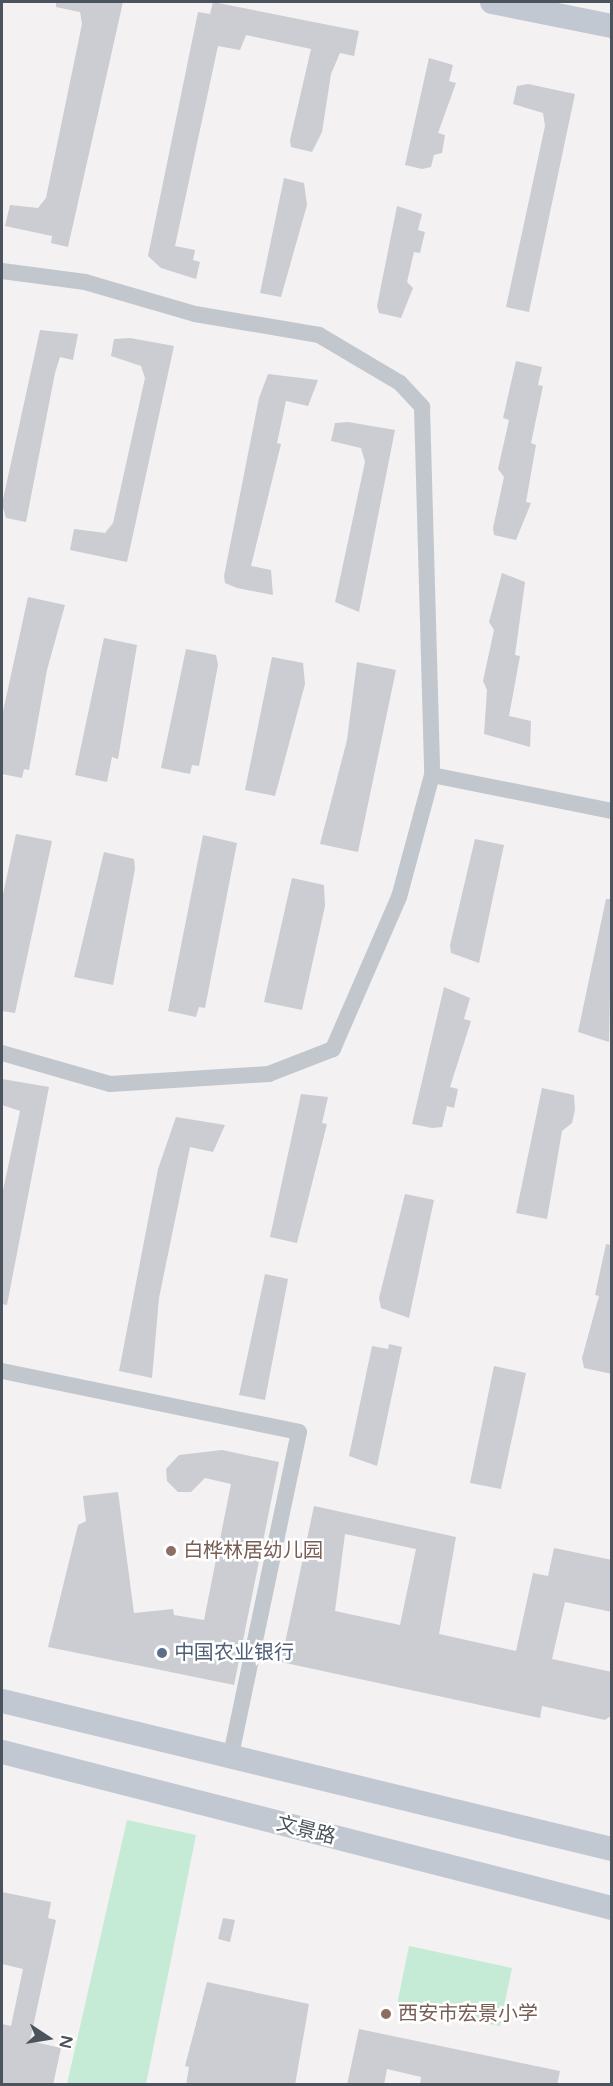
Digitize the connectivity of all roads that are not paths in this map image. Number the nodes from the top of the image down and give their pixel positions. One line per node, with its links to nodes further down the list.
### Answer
1 (492, 2): 2 (main road)
2 (612, 26)
3 (2, 271): 4 (street)
4 (432, 775): 5 (street); 6 (street)
5 (612, 811)
6 (2, 1053)
7 (2, 1371): 10 (street)
8 (2, 1701): 10 (main road)
9 (2, 1752): 12 (main road, 文景路)
10 (230, 1760): 11 (main road)
11 (612, 1849)
12 (612, 1908)

